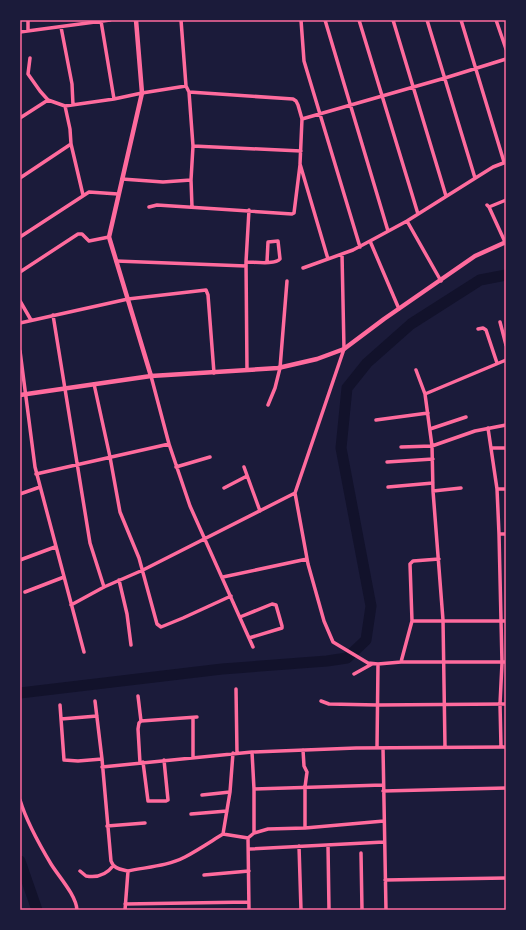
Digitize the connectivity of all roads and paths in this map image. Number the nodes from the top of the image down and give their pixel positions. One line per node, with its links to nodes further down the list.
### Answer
1 (28, 20): 14 (street)
2 (110, 20): 12 (street)
3 (136, 20): 23 (street)
4 (181, 20): 21 (street)
5 (300, 20): 31 (street)
6 (324, 20): 28 (street)
7 (359, 20): 25 (street)
8 (393, 20): 22 (street)
9 (427, 20): 20 (street)
10 (461, 20): 19 (street)
11 (496, 20): 16 (street)
12 (101, 21): 13 (street); 26 (street)
13 (61, 27): 14 (street); 29 (street)
14 (28, 31): 15 (street)
15 (20, 32)
16 (506, 49)
17 (30, 58): 27 (street)
18 (506, 59): 19 (street)
19 (476, 69): 20 (street); 37 (street)
20 (445, 78): 22 (street); 40 (street)
21 (186, 86): 23 (street); 24 (street)
22 (414, 87): 25 (street); 45 (street)
23 (142, 92): 26 (street); 41 (street)
24 (189, 92): 33 (street); 35 (street)
25 (382, 96): 28 (street); 50 (street)
26 (114, 99): 29 (street)
27 (48, 100): 30 (street); 32 (street)
28 (351, 104): 31 (street); 52 (street)
29 (73, 105): 30 (street)
30 (65, 106): 34 (street)
31 (320, 114): 33 (street); 57 (street)
32 (20, 118)
33 (302, 119): 36 (street)
34 (71, 144): 39 (street); 44 (street)
35 (193, 146): 36 (street); 42 (street)
36 (301, 152): 38 (street)
37 (505, 162): 40 (street)
38 (300, 164): 49 (street); 59 (street)
39 (20, 178)
40 (475, 178): 45 (street)
41 (122, 179): 42 (street); 43 (street)
42 (191, 180): 48 (street)
43 (118, 194): 44 (street); 54 (street)
44 (83, 195): 53 (street)
45 (446, 196): 50 (street)
46 (506, 200): 56 (street)
47 (149, 207): 48 (street)
48 (192, 207): 49 (street)
49 (249, 210): 62 (street)
50 (418, 214): 51 (street)
51 (407, 221): 52 (street); 66 (street)
52 (388, 231): 55 (street)
53 (20, 237)
54 (109, 237): 60 (street); 64 (street)
55 (370, 241): 57 (street); 69 (street)
56 (505, 242): 66 (street)
57 (360, 247): 58 (street)
58 (342, 254): 59 (street); 76 (street)
59 (328, 259): 63 (street)
60 (116, 262): 62 (street); 67 (street)
61 (267, 262): 61 (street); 62 (street)
62 (246, 264): 81 (street)
63 (303, 268)
64 (20, 272)
65 (287, 281): 80 (street)
66 (441, 281): 69 (street)
67 (128, 299): 70 (street); 83 (street); 84 (street)
68 (20, 301): 71 (street)
69 (399, 309): 76 (street)
70 (53, 315): 71 (street); 86 (street)
71 (31, 320): 73 (street)
72 (500, 322): 75 (street)
73 (20, 323)
74 (478, 329): 79 (street)
75 (506, 345)
76 (344, 349): 80 (street); 119 (street)
77 (20, 352): 87 (street)
78 (506, 360): 79 (street)
79 (498, 363): 88 (street)
80 (280, 368): 81 (street); 90 (street)
81 (247, 370): 83 (street)
82 (416, 370): 88 (street)
83 (214, 373): 84 (street)
84 (151, 376): 85 (street); 97 (street)
85 (94, 384): 86 (street); 103 (street)
86 (65, 388): 87 (street); 106 (street)
87 (26, 394): 89 (street); 109 (street)
88 (426, 394): 91 (street)
89 (20, 395)
90 (268, 405)
91 (428, 413): 93 (street); 96 (street)
92 (466, 418): 96 (street)
93 (376, 420)
94 (506, 425): 95 (street)
95 (488, 428): 98 (street); 100 (street)
96 (430, 429): 98 (street)
97 (169, 444): 103 (street); 107 (street)
98 (432, 446): 99 (street); 104 (street)
99 (401, 447)
100 (491, 448): 101 (street); 116 (street)
101 (506, 448)
102 (210, 456): 107 (street)
103 (110, 457): 106 (street); 129 (street)
104 (433, 460): 105 (street); 111 (street)
105 (387, 462)
106 (78, 464): 109 (street); 135 (street)
107 (176, 467): 124 (street)
108 (244, 468): 110 (street)
109 (36, 474): 112 (street)
110 (247, 476): 114 (street); 121 (street)
111 (433, 483): 113 (street); 118 (street)
112 (40, 487): 120 (street); 125 (street)
113 (388, 487)
114 (224, 488)
115 (461, 488): 118 (street)
116 (496, 489): 117 (street); 122 (street)
117 (506, 489)
118 (434, 491): 127 (street)
119 (295, 493): 121 (street); 126 (street)
120 (20, 494)
121 (260, 511): 124 (street)
122 (499, 534): 123 (street); 130 (street)
123 (506, 534)
124 (204, 538): 129 (street); 133 (street)
125 (55, 547): 128 (street); 132 (street)
126 (307, 559): 133 (street); 150 (street)
127 (438, 559): 140 (street); 141 (street)
128 (20, 560)
129 (143, 570): 134 (street); 137 (street)
130 (500, 576): 131 (street); 142 (street)
131 (506, 576)
132 (64, 577): 136 (street); 138 (street)
133 (223, 578): 137 (street)
134 (119, 580): 135 (street); 145 (street)
135 (104, 587): 138 (street)
136 (25, 592)
137 (231, 596): 139 (street)
138 (71, 605): 147 (street)
139 (240, 617): 144 (street); 144 (street)
140 (443, 620): 141 (street); 142 (street); 151 (street)
141 (412, 621): 148 (street)
142 (501, 621): 143 (street); 149 (street)
143 (506, 621)
144 (249, 638): 146 (street)
145 (131, 644)
146 (253, 646)
147 (84, 652)
148 (401, 662): 151 (street); 152 (street)
149 (504, 662): 151 (street); 158 (street)
150 (371, 663): 152 (street); 153 (street)
151 (444, 663): 162 (street)
152 (378, 664): 161 (street)
153 (354, 674)
154 (236, 688): 173 (street)
155 (138, 696): 167 (street)
156 (95, 701): 163 (street)
157 (322, 702): 161 (street)
158 (500, 704): 159 (street); 162 (street); 169 (street)
159 (506, 704)
160 (60, 705): 166 (street)
161 (377, 705): 162 (street); 170 (street)
162 (445, 706): 168 (street)
163 (97, 716): 166 (street); 177 (street)
164 (197, 717): 165 (street)
165 (192, 718): 167 (street); 176 (street)
166 (61, 719): 177 (street)
167 (141, 721): 179 (street)
168 (445, 747): 169 (street); 171 (street)
169 (504, 747)
170 (377, 748): 171 (street); 172 (street)
171 (383, 748): 181 (street)
172 (304, 750): 174 (street); 182 (street)
173 (238, 752): 174 (street); 175 (street)
174 (252, 752): 184 (street)
175 (233, 753): 176 (street); 186 (street)
176 (193, 757): 178 (street)
177 (102, 759): 180 (street)
178 (164, 760): 179 (street); 179 (street)
179 (142, 763): 180 (street)
180 (102, 767): 193 (street)
181 (383, 785): 182 (street); 185 (street)
182 (305, 787): 184 (street); 194 (street)
183 (506, 788): 185 (street)
184 (254, 789): 195 (street)
185 (384, 791): 191 (street)
186 (230, 792): 187 (street); 189 (street)
187 (202, 796)
188 (20, 800): 212 (street)
189 (227, 811): 190 (street); 196 (street)
190 (191, 814)
191 (384, 821): 194 (street); 198 (street)
192 (145, 823): 193 (street)
193 (107, 826): 203 (street)
194 (305, 828): 195 (street)
195 (254, 833): 197 (street)
196 (223, 834): 197 (street); 204 (street)
197 (248, 838): 201 (street)
198 (384, 842): 199 (street); 209 (street)
199 (328, 845): 200 (street); 216 (street)
200 (299, 846): 201 (street); 215 (street)
201 (249, 849): 206 (street)
202 (361, 853): 217 (street)
203 (113, 866): 204 (street); 205 (street)
204 (128, 870): 211 (street)
205 (80, 871)
206 (249, 871): 207 (street); 210 (street)
207 (204, 875)
208 (506, 878): 209 (street)
209 (385, 880): 218 (street)
210 (249, 902): 211 (street); 214 (street)
211 (126, 904): 213 (street)
212 (77, 910)
213 (125, 910)
214 (249, 910)
215 (301, 910)
216 (328, 910)
217 (362, 910)
218 (386, 910)

